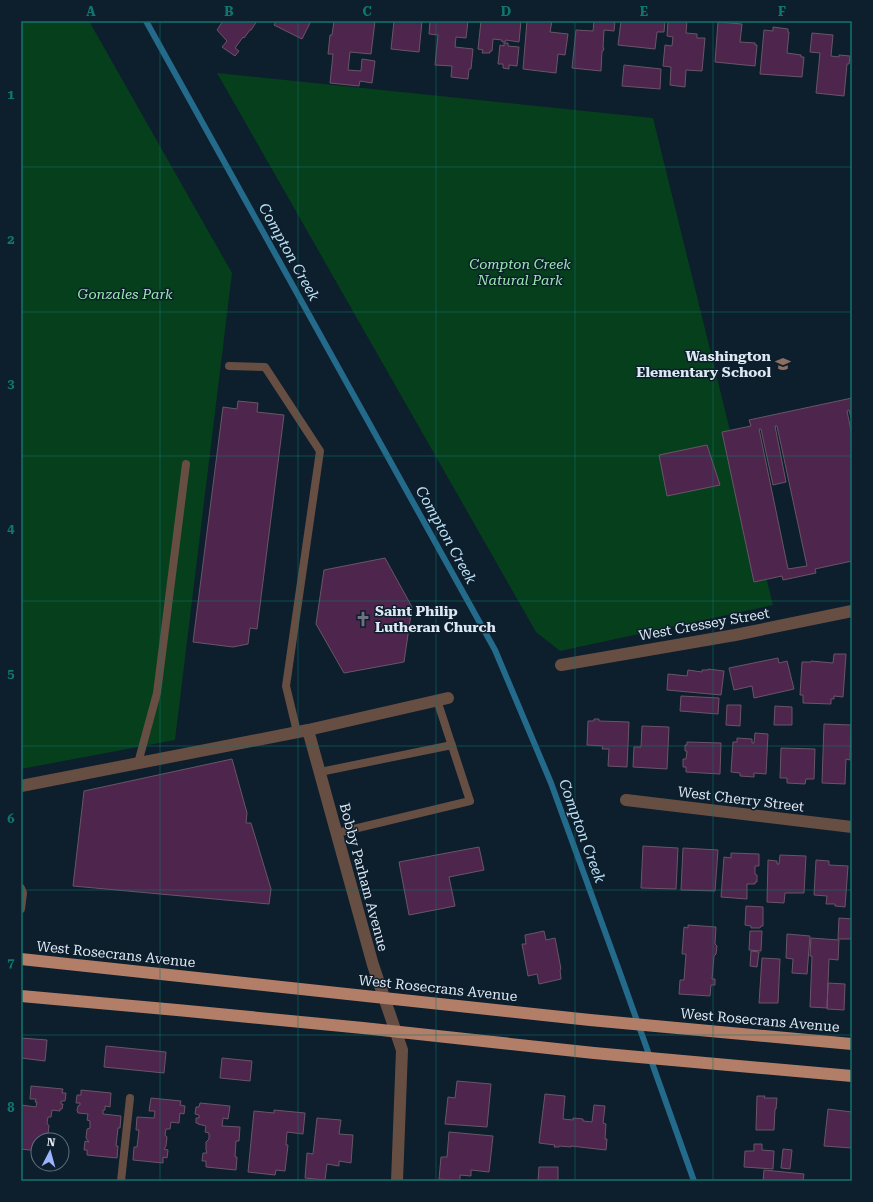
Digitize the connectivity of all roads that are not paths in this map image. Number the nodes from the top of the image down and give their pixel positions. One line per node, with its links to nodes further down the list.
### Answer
1 (229, 366): 6 (lane)
2 (186, 464): 8 (lane)
3 (852, 611): 4 (street, West Cressey Street)
4 (561, 665)
5 (442, 699): 6 (street); 7 (lane)
6 (302, 731): 8 (street); 9 (street, Bobby Parham Avenue)
7 (452, 745): 9 (lane); 13 (lane)
8 (138, 763): 10 (street)
9 (320, 772): 13 (street, Bobby Parham Avenue)
10 (21, 786)
11 (626, 800): 12 (street, West Cherry Street)
12 (852, 827)
13 (337, 833): 18 (street, Bobby Parham Avenue)
14 (21, 888): 15 (lane)
15 (21, 909)
16 (21, 959): 18 (main road, West Rosecrans Avenue)
17 (21, 996): 19 (main road)
18 (384, 998): 19 (street, Bobby Parham Avenue); 20 (main road, West Rosecrans Avenue)
19 (396, 1032): 21 (main road); 24 (street, Bobby Parham Avenue)
20 (852, 1044)
21 (852, 1076)
22 (130, 1098): 23 (lane)
23 (121, 1181)
24 (397, 1181)

